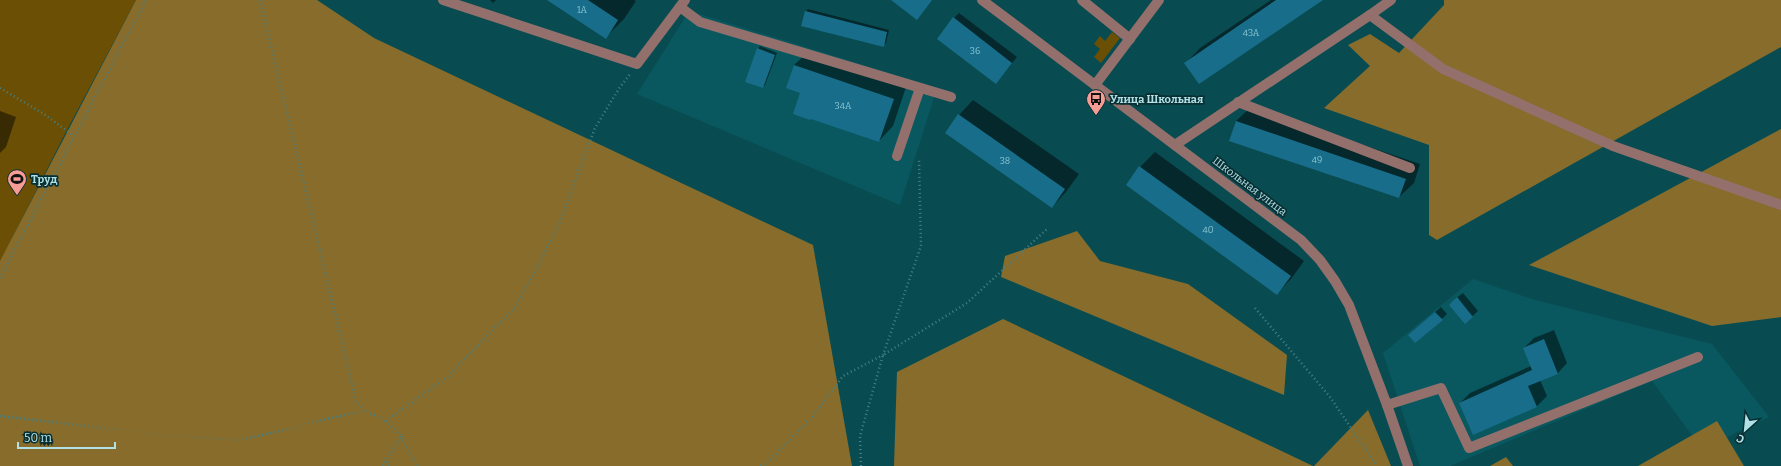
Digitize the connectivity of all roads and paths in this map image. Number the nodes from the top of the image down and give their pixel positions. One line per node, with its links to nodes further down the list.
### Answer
1 (146, 0): 17 (path)
2 (260, 0): 29 (path)
3 (443, 0): 11 (street)
4 (982, 0): 12 (street, Школьная улица)
5 (1082, 0): 10 (street)
6 (1159, 0): 10 (street)
7 (1391, 0): 9 (street)
8 (683, 3): 11 (street); 14 (street)
9 (1370, 15): 16 (street); 22 (street)
10 (1130, 39): 12 (street)
11 (637, 64): 31 (path)
12 (1095, 85): 18 (street, Школьная улица)
13 (0, 88): 17 (path)
14 (920, 88): 15 (street); 19 (street)
15 (951, 97)
16 (1238, 102): 18 (street); 21 (street)
17 (74, 136): 24 (path)
18 (1175, 145): 28 (street, Школьная улица)
19 (897, 156)
20 (919, 158): 26 (path)
21 (1410, 168)
22 (1781, 205)
23 (1048, 228): 26 (path)
24 (0, 278)
25 (1255, 308): 39 (path)
26 (883, 355): 37 (path); 38 (path)
27 (1698, 357): 28 (street)
28 (1387, 405): 40 (street, Школьная улица)
29 (364, 410): 30 (path); 31 (path)
30 (0, 416)
31 (386, 421): 32 (path)
32 (401, 436): 33 (path); 36 (path)
33 (386, 462): 34 (path); 35 (path)
34 (383, 466)
35 (390, 466)
36 (417, 466)
37 (760, 466)
38 (861, 466)
39 (1377, 466)
40 (1408, 466)

